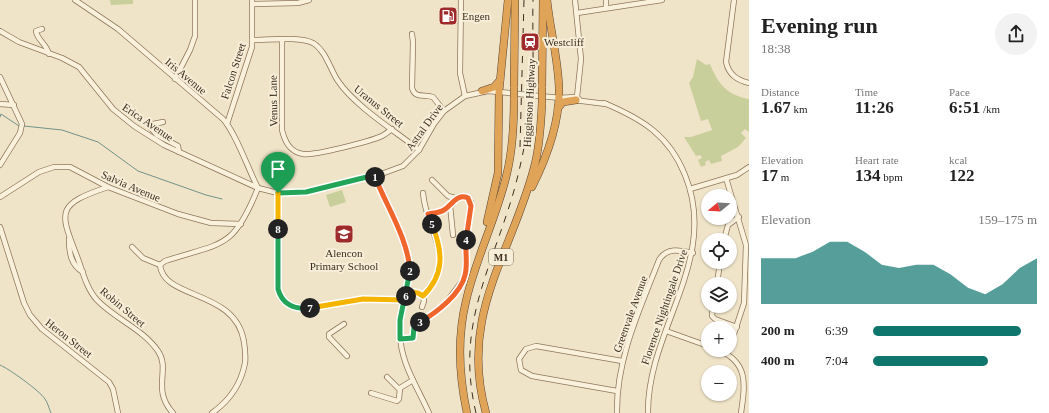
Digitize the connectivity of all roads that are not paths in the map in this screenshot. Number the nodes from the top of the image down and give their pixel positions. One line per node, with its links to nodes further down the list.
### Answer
1 (75, 0): 23 (street, Iris Avenue)
2 (195, 0): 23 (street)
3 (309, 0): 13 (street)
4 (461, 0): 28 (street)
5 (508, 0): 24 (highway)
6 (515, 0): 64 (highway, Higginson Highway / M1, bridge)
7 (543, 0): 54 (highway, Higginson Highway / M1, bridge)
8 (547, 0): 29 (highway)
9 (575, 0): 15 (street)
10 (606, 0): 14 (street)
11 (662, 0): 14 (street)
12 (734, 0): 25 (street)
13 (253, 2): 19 (street, Falcon Street)
14 (606, 8): 15 (street)
15 (577, 13): 30 (street)
16 (42, 29): 21 (street)
17 (0, 31): 21 (street, Erica Avenue)
18 (412, 34): 35 (street)
19 (252, 40): 20 (street, Uranus Street); 37 (street, Falcon Street)
20 (282, 40): 38 (street, Uranus Street); 38 (street, Venus Lane)
21 (50, 54): 40 (street, Erica Avenue)
22 (0, 77): 33 (street)
23 (175, 79): 37 (street, Iris Avenue)
24 (500, 79): 26 (highway); 27 (highway)
25 (749, 83)
26 (482, 91): 27 (street, Astral Drive); 28 (street, Astral Drive)
27 (499, 92): 29 (street, Astral Drive); 64 (highway)
28 (465, 96): 35 (street, Astral Drive)
29 (559, 98): 30 (street, Florence Nightingale Drive); 34 (highway)
30 (577, 99): 32 (street, Florence Nightingale Drive); 32 (street, Florence Nightingale Drive); 34 (highway)
31 (0, 104): 33 (street)
32 (606, 104): 48 (street, Florence Nightingale Drive)
33 (14, 105): 41 (street)
34 (558, 108): 54 (highway)
35 (444, 111): 39 (street, Astral Drive)
36 (163, 122): 40 (street)
37 (227, 124): 47 (street, Iris Avenue)
38 (392, 129): 39 (street, Uranus Street)
39 (419, 150): 43 (street, Astral Drive)
40 (179, 152): 47 (street, Erica Avenue)
41 (0, 165)
42 (749, 167): 44 (street)
43 (375, 175): 49 (street, Astral Drive); 65 (street)
44 (726, 178): 48 (street); 56 (street)
45 (432, 180): 51 (street)
46 (108, 187): 52 (street, Salvia Avenue); 57 (street, Salvia Avenue); 85 (street, Robin Street)
47 (258, 188): 49 (street, Astral Drive); 57 (street)
48 (690, 189): 62 (street, Florence Nightingale Drive)
49 (278, 193): 67 (street)
50 (423, 193): 55 (street)
51 (458, 197): 53 (street); 74 (street)
52 (0, 198)
53 (450, 205): 55 (street); 60 (street)
54 (518, 213): 89 (highway, Higginson Highway / M1)
55 (428, 214): 66 (street)
56 (739, 217): 59 (street); 72 (street)
57 (241, 224): 63 (street)
58 (0, 227): 84 (street, Heron Street)
59 (726, 233)
60 (452, 235)
61 (132, 247): 63 (street)
62 (693, 253): 73 (street, Florence Nightingale Drive); 78 (street, Greenvale Avenue)
63 (160, 266): 86 (street)
64 (472, 276): 88 (highway, Higginson Highway / M1)
65 (407, 291): 66 (street); 67 (street)
66 (423, 296): 68 (street)
67 (405, 300): 74 (street)
68 (422, 307)
69 (713, 313): 70 (street)
70 (721, 321)
71 (344, 324): 76 (street)
72 (737, 327)
73 (666, 331): 75 (street); 91 (street, Florence Nightingale Drive)
74 (400, 339): 80 (street)
75 (701, 344)
76 (347, 356)
77 (733, 357): 92 (street)
78 (622, 361): 82 (street, Greenvale Avenue); 82 (street)
79 (387, 378): 81 (street)
80 (413, 380): 81 (street); 87 (street)
81 (399, 389): 83 (street)
82 (617, 391): 90 (street, Greenvale Avenue)
83 (371, 393)
84 (118, 413)
85 (173, 413)
86 (212, 413)
87 (428, 413)
88 (467, 413)
89 (486, 413)
90 (617, 413)
91 (648, 413)
92 (741, 413)

